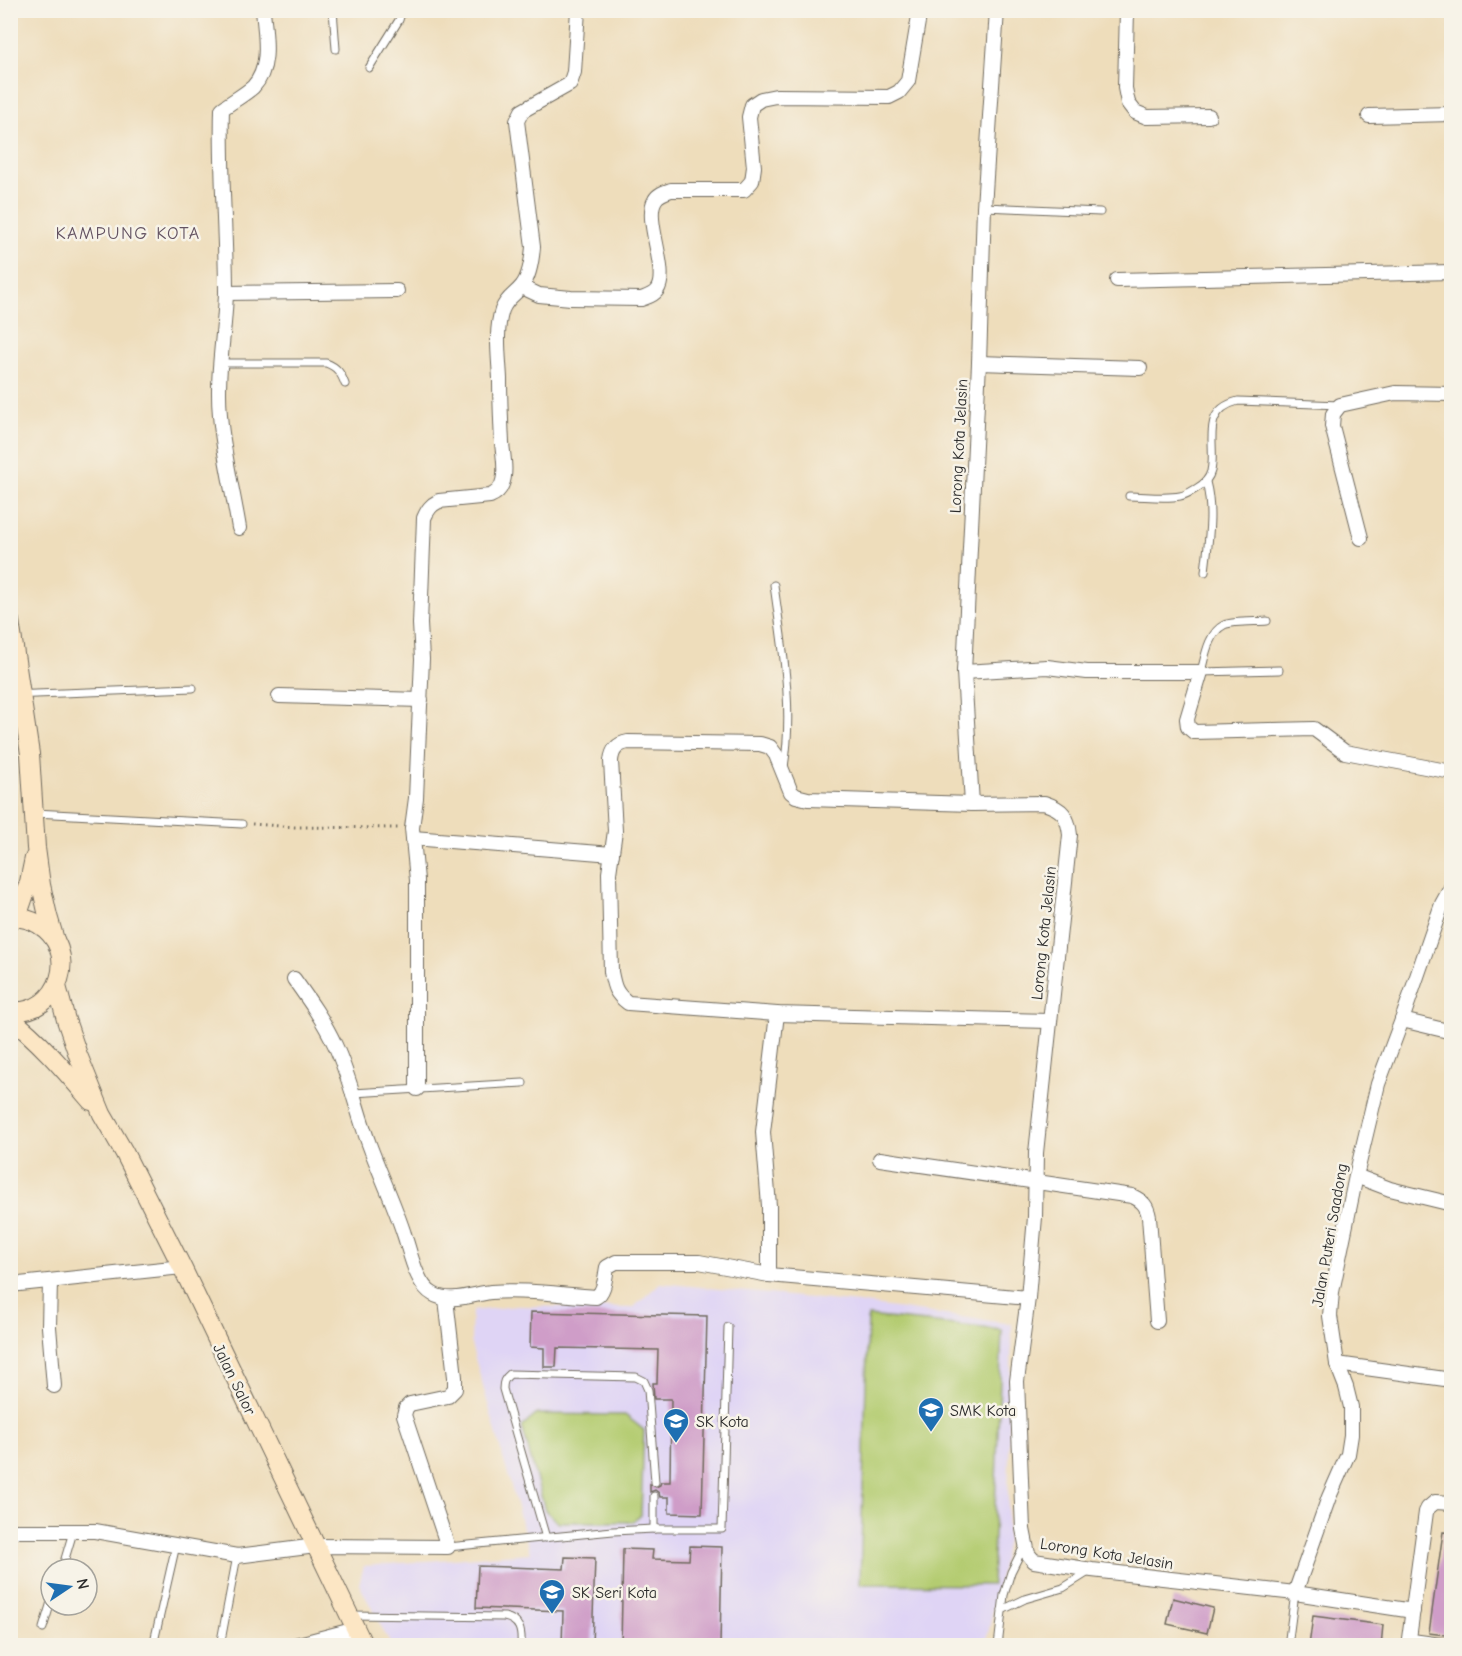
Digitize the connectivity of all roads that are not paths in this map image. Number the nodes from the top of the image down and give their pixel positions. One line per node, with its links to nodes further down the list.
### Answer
1 (263, 10): 19 (street)
2 (333, 10): 8 (lane)
3 (402, 10): 9 (lane)
4 (578, 10): 17 (street)
5 (920, 10): 17 (street)
6 (997, 10): 13 (street, Lorong Kota Jelasin)
7 (1127, 10): 11 (street)
8 (336, 49)
9 (369, 68)
10 (1452, 114): 12 (street)
11 (1209, 116)
12 (1369, 116)
13 (984, 207): 14 (lane); 21 (street, Lorong Kota Jelasin)
14 (1100, 212)
15 (1452, 272): 16 (street)
16 (1117, 280)
17 (522, 287): 40 (street)
18 (397, 291): 19 (street)
19 (226, 293): 20 (street)
20 (219, 363): 23 (lane); 28 (street)
21 (979, 363): 22 (street); 35 (street, Lorong Kota Jelasin)
22 (1140, 368)
23 (345, 384)
24 (1452, 394): 25 (street)
25 (1340, 405): 26 (lane); 29 (street)
26 (1206, 482): 27 (lane); 30 (lane)
27 (1129, 496)
28 (239, 528)
29 (1361, 538)
30 (1205, 572)
31 (774, 585): 42 (lane)
32 (10, 621): 38 (main road)
33 (1267, 621): 36 (lane)
34 (1279, 670): 36 (lane)
35 (964, 672): 36 (street); 43 (street, Lorong Kota Jelasin)
36 (1201, 672): 41 (street)
37 (193, 688): 38 (lane)
38 (16, 694): 44 (main road)
39 (279, 696): 40 (street)
40 (421, 700): 46 (street)
41 (1452, 772)
42 (783, 775): 43 (street); 48 (street)
43 (972, 804): 58 (street, Lorong Kota Jelasin)
44 (34, 813): 45 (lane); 47 (main road)
45 (242, 824)
46 (412, 833): 48 (street); 61 (street)
47 (36, 848): 50 (main road); 51 (main road)
48 (612, 854): 55 (street)
49 (1452, 886): 57 (street, Jalan Puteri Saadong)
50 (14, 918): 51 (main road)
51 (55, 940): 53 (main road)
52 (294, 979): 62 (street)
53 (57, 986): 54 (main road); 63 (main road, Jalan Salor)
54 (10, 1011)
55 (777, 1014): 58 (street); 69 (street)
56 (10, 1018): 63 (main road, Jalan Salor)
57 (1402, 1020): 59 (street); 65 (street, Jalan Puteri Saadong)
58 (1049, 1021): 66 (street, Lorong Kota Jelasin)
59 (1452, 1032)
60 (523, 1083): 61 (lane)
61 (417, 1089): 62 (lane)
62 (353, 1093): 73 (street)
63 (102, 1114): 68 (main road, Jalan Salor)
64 (880, 1159): 66 (street)
65 (1356, 1176): 67 (street); 76 (street, Jalan Puteri Saadong)
66 (1036, 1182): 72 (street, Lorong Kota Jelasin); 74 (street)
67 (1452, 1204)
68 (182, 1268): 70 (street); 88 (main road, Jalan Salor)
69 (769, 1275): 72 (street); 73 (street)
70 (50, 1281): 71 (street); 78 (street)
71 (10, 1285)
72 (1028, 1298): 86 (street, Lorong Kota Jelasin)
73 (446, 1299): 89 (street)
74 (1157, 1321)
75 (728, 1327): 82 (lane)
76 (1337, 1364): 77 (street); 93 (street, Jalan Puteri Saadong)
77 (1452, 1380)
78 (54, 1386)
79 (655, 1482): 85 (lane)
80 (654, 1496): 82 (lane)
81 (1452, 1503): 95 (street)
82 (654, 1529): 85 (lane)
83 (10, 1531): 84 (street)
84 (73, 1532): 87 (street); 91 (lane)
85 (546, 1538): 89 (lane)
86 (1025, 1544): 92 (street, Lorong Kota Jelasin); 94 (lane)
87 (176, 1545): 90 (street); 101 (lane)
88 (316, 1546): 89 (street); 90 (street); 97 (main road, Jalan Salor)
89 (448, 1547)
90 (237, 1556): 102 (lane)
91 (66, 1557)
92 (1092, 1570): 93 (street, Lorong Kota Jelasin); 94 (lane)
93 (1295, 1593): 95 (street, Lorong Kota Jelasin); 107 (lane)
94 (1002, 1610): 106 (lane)
95 (1413, 1611): 99 (street)
96 (46, 1617): 98 (lane)
97 (352, 1622): 103 (street); 104 (main road, Jalan Salor); 105 (lane)
98 (43, 1628)
99 (1409, 1641): 100 (lane)
100 (1452, 1643)
101 (153, 1646)
102 (220, 1646)
103 (291, 1646)
104 (364, 1646)
105 (521, 1646)
106 (998, 1646)
107 (1288, 1646)

